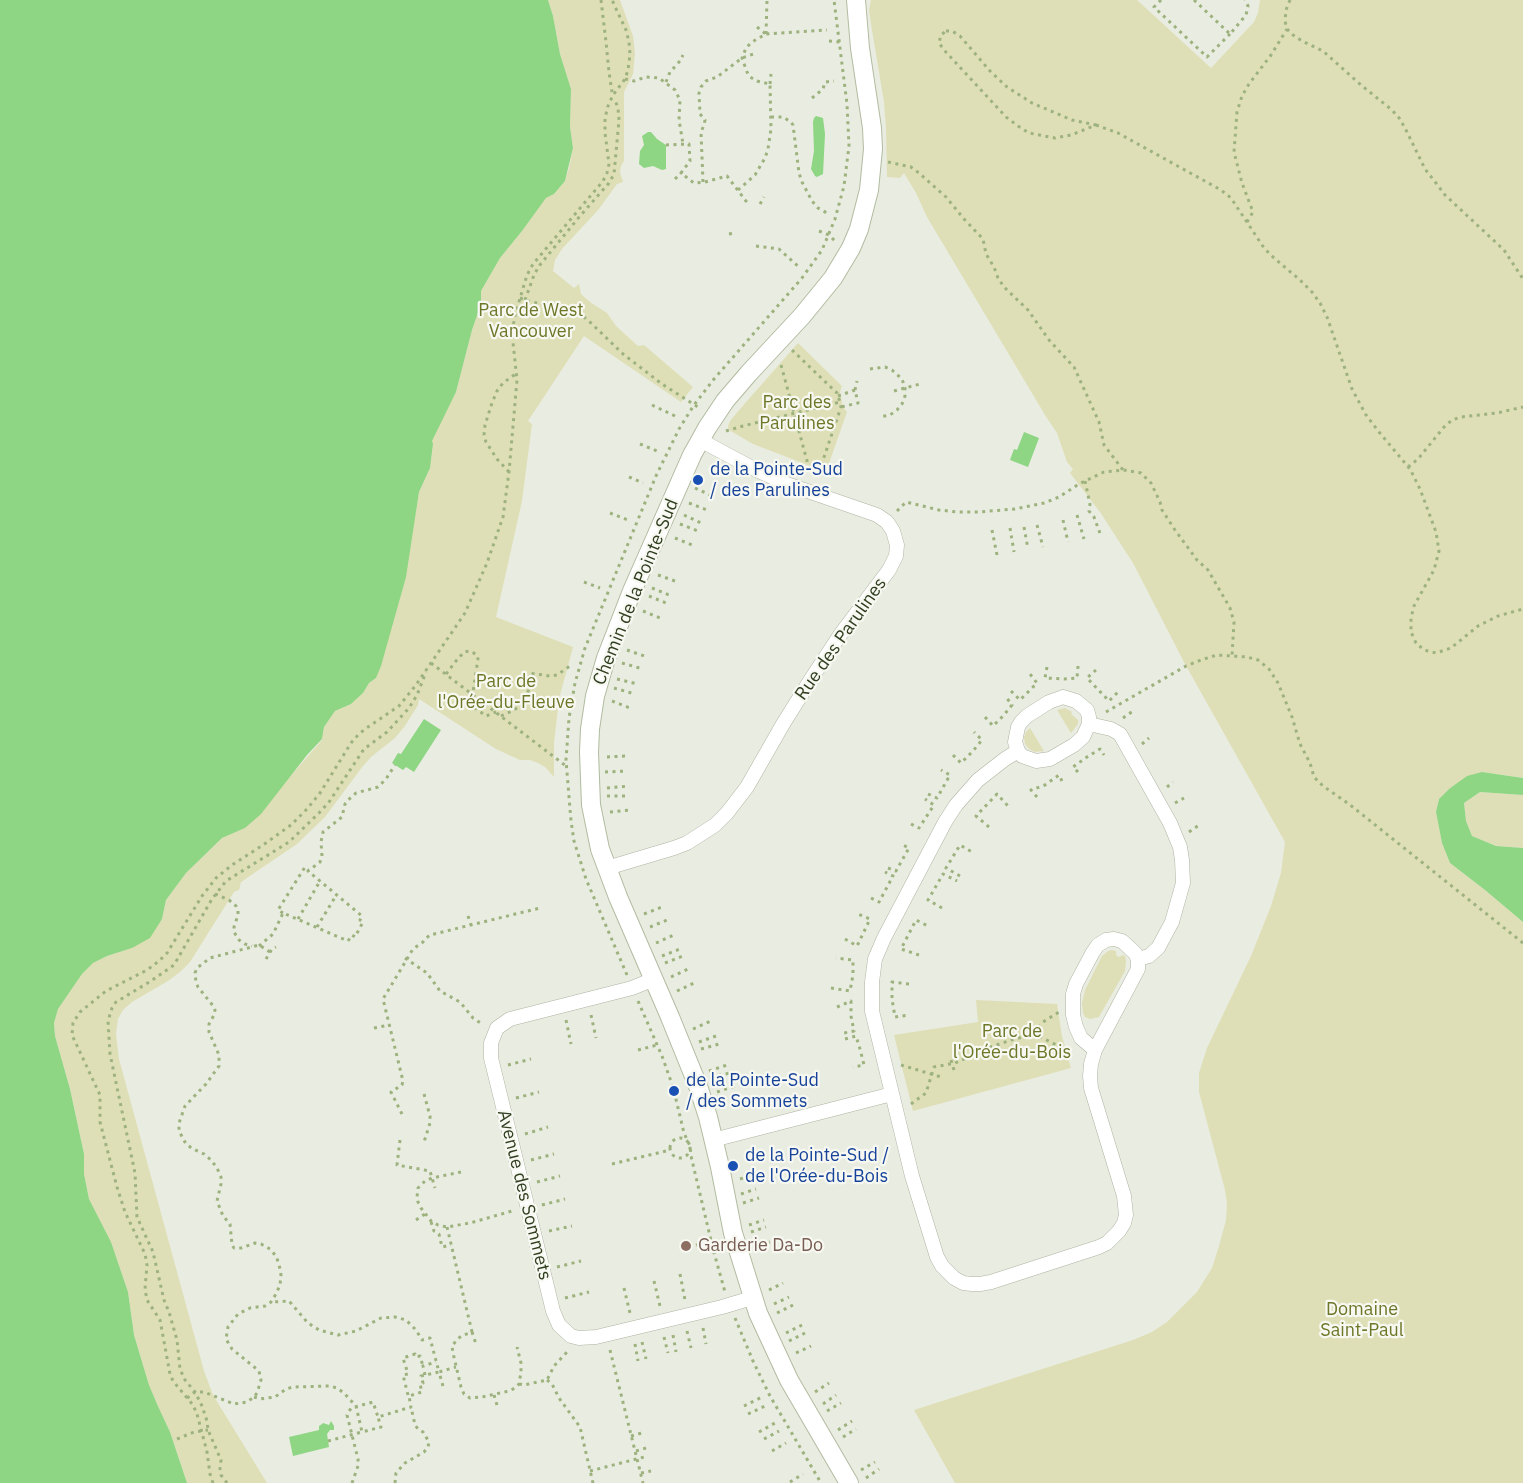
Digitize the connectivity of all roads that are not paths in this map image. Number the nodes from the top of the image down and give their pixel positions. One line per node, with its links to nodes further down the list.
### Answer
1 (856, 0): 2 (street, Chemin de la Pointe-Sud)
2 (700, 440): 5 (street, Chemin de la Pointe-Sud); 5 (street, Rue des Parulines)
3 (1095, 720): 4 (street); 4 (street); 6 (street)
4 (1018, 751): 9 (street)
5 (607, 868): 7 (street, Chemin de la Pointe-Sud)
6 (1138, 959): 8 (street); 8 (street)
7 (662, 978): 10 (street, Chemin de la Pointe-Sud); 11 (street, Avenue des Sommets)
8 (1095, 1050): 9 (street)
9 (892, 1094): 10 (street)
10 (713, 1140): 11 (street, Chemin de la Pointe-Sud)
11 (760, 1294): 12 (street, Chemin de la Pointe-Sud)
12 (859, 1477)

